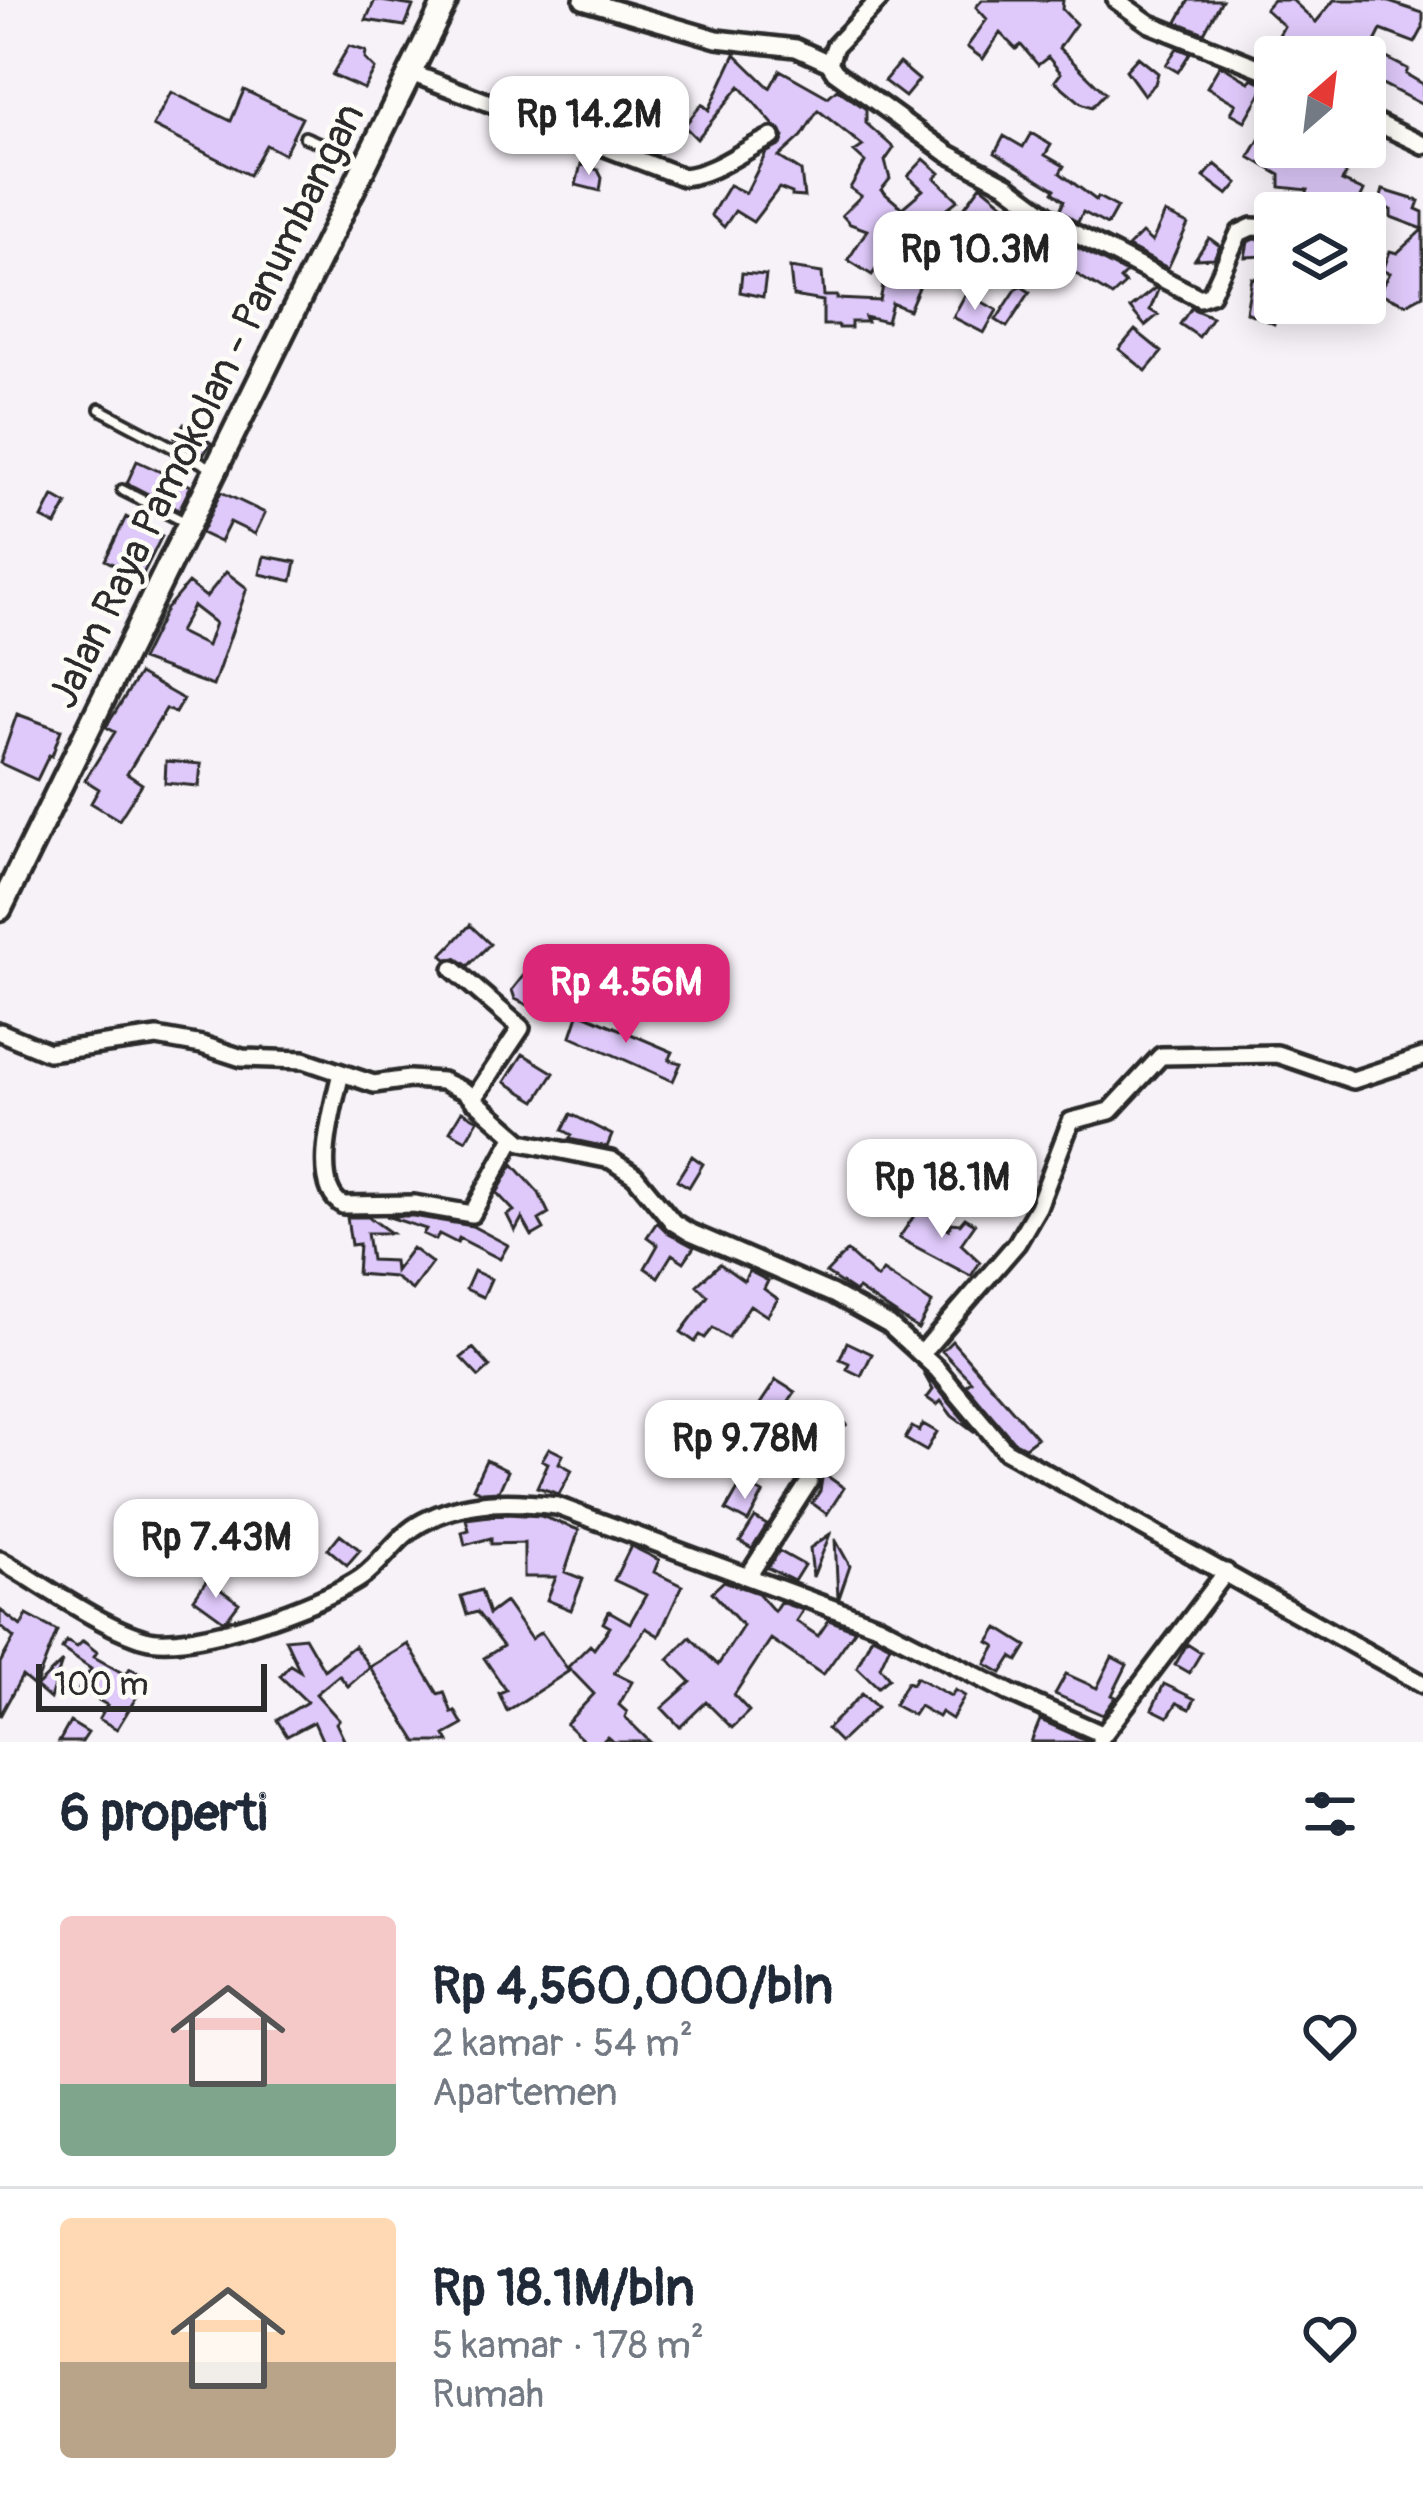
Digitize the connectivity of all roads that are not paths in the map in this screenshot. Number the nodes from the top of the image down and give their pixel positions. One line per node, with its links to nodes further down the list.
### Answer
1 (446, 0): 7 (main road, Jalan Raya Pamokolan - Panumbangan)
2 (583, 0): 5 (street)
3 (879, 0): 5 (street)
4 (1116, 0): 6 (street)
5 (830, 63): 13 (street)
6 (1254, 66)
7 (411, 73): 10 (street); 12 (main road, Jalan Raya Pamokolan - Panumbangan)
8 (1386, 127): 11 (street)
9 (305, 136): 12 (lane)
10 (772, 136)
11 (1423, 145)
12 (368, 164): 15 (main road, Jalan Raya Pamokolan - Panumbangan)
13 (1254, 227)
14 (100, 409): 15 (lane)
15 (217, 471): 17 (main road, Jalan Raya Pamokolan - Panumbangan)
16 (122, 490): 17 (lane)
17 (190, 524): 18 (main road, Jalan Raya Pamokolan - Panumbangan)
18 (0, 909)
19 (453, 969): 23 (street)
20 (0, 1032): 22 (street)
21 (1423, 1057): 25 (street)
22 (341, 1073): 23 (street); 24 (street)
23 (472, 1100): 24 (street)
24 (514, 1137): 25 (street)
25 (922, 1354): 28 (street)
26 (809, 1482): 29 (street)
27 (0, 1560): 29 (street)
28 (1226, 1572): 30 (street); 31 (street)
29 (749, 1575): 31 (street)
30 (1423, 1684)
31 (1100, 1738)

